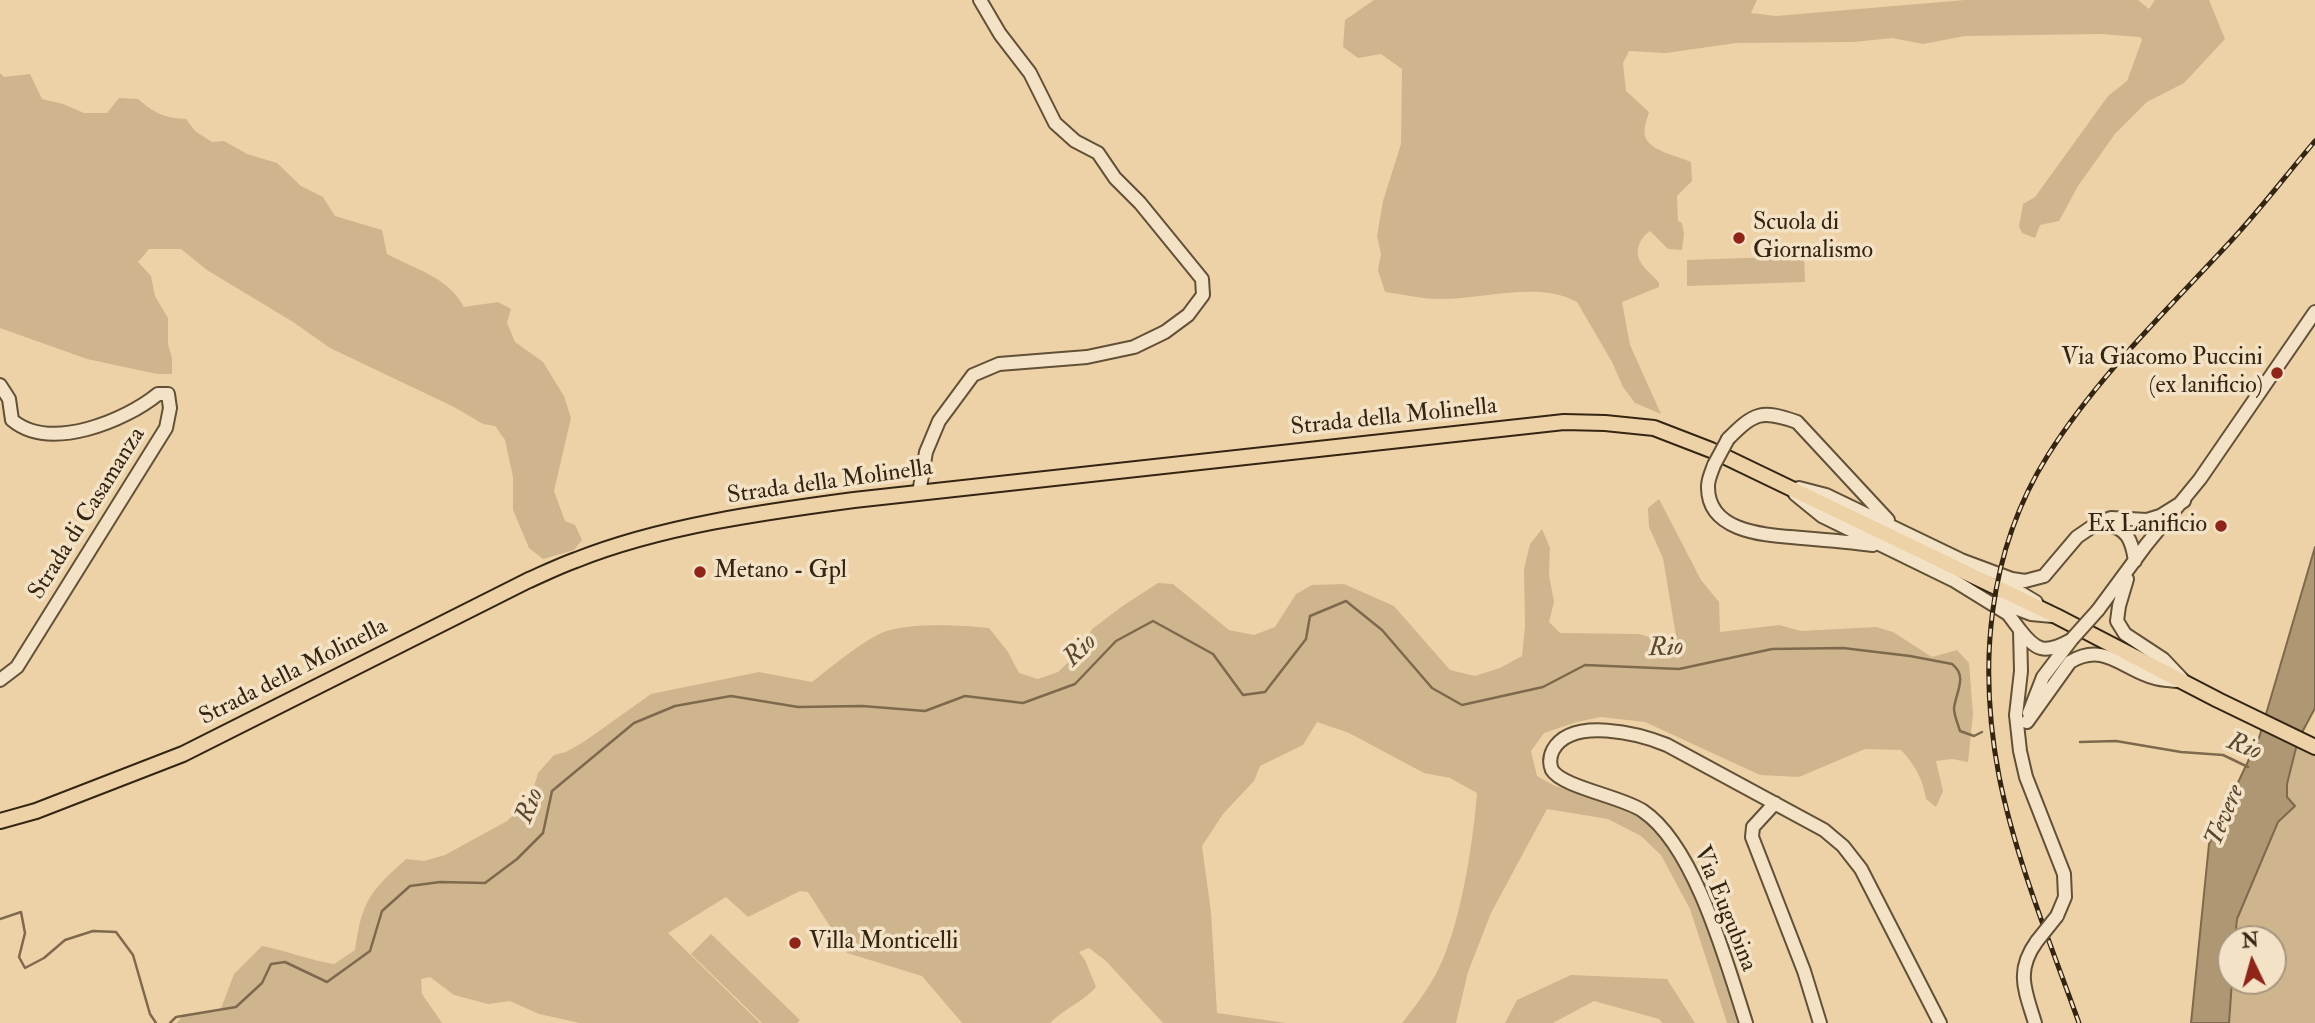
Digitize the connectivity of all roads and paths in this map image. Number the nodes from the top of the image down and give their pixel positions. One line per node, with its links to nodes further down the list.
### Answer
1 (980, 0): 5 (street)
2 (2315, 312): 6 (street)
3 (0, 384): 16 (street, Strada di Casamanza)
4 (1784, 484): 5 (main road, Strada della Molinella); 8 (street, Strada della Molinella); 9 (street, Strada della Molinella); 13 (main road, Strada della Molinella)
5 (919, 493): 22 (main road, Strada della Molinella)
6 (2184, 501): 7 (street); 11 (street)
7 (2096, 524): 10 (street); 11 (street)
8 (1893, 526): 9 (street, bridge); 10 (street, Strada della Molinella)
9 (1885, 547): 12 (street)
10 (1961, 560): 13 (street, Strada della Molinella)
11 (2132, 566): 15 (street, bridge); 17 (street)
12 (1953, 580): 13 (street, Strada della Molinella); 14 (street)
13 (2056, 616): 17 (main road, Strada della Molinella)
14 (2020, 630): 15 (street); 20 (street)
15 (2072, 639): 18 (street)
16 (0, 680)
17 (2185, 682): 18 (street, Strada della Molinella); 19 (main road, Strada della Molinella)
18 (2027, 722): 20 (street, Strada della Molinella)
19 (2315, 747)
20 (2020, 751): 26 (street, bridge)
21 (1775, 803): 23 (street, Via Eugubina); 24 (street, Via Eugubina); 25 (street, Via Eugubina)
22 (0, 821)
23 (1746, 1023)
24 (1820, 1023)
25 (1940, 1023)
26 (2035, 1023)

